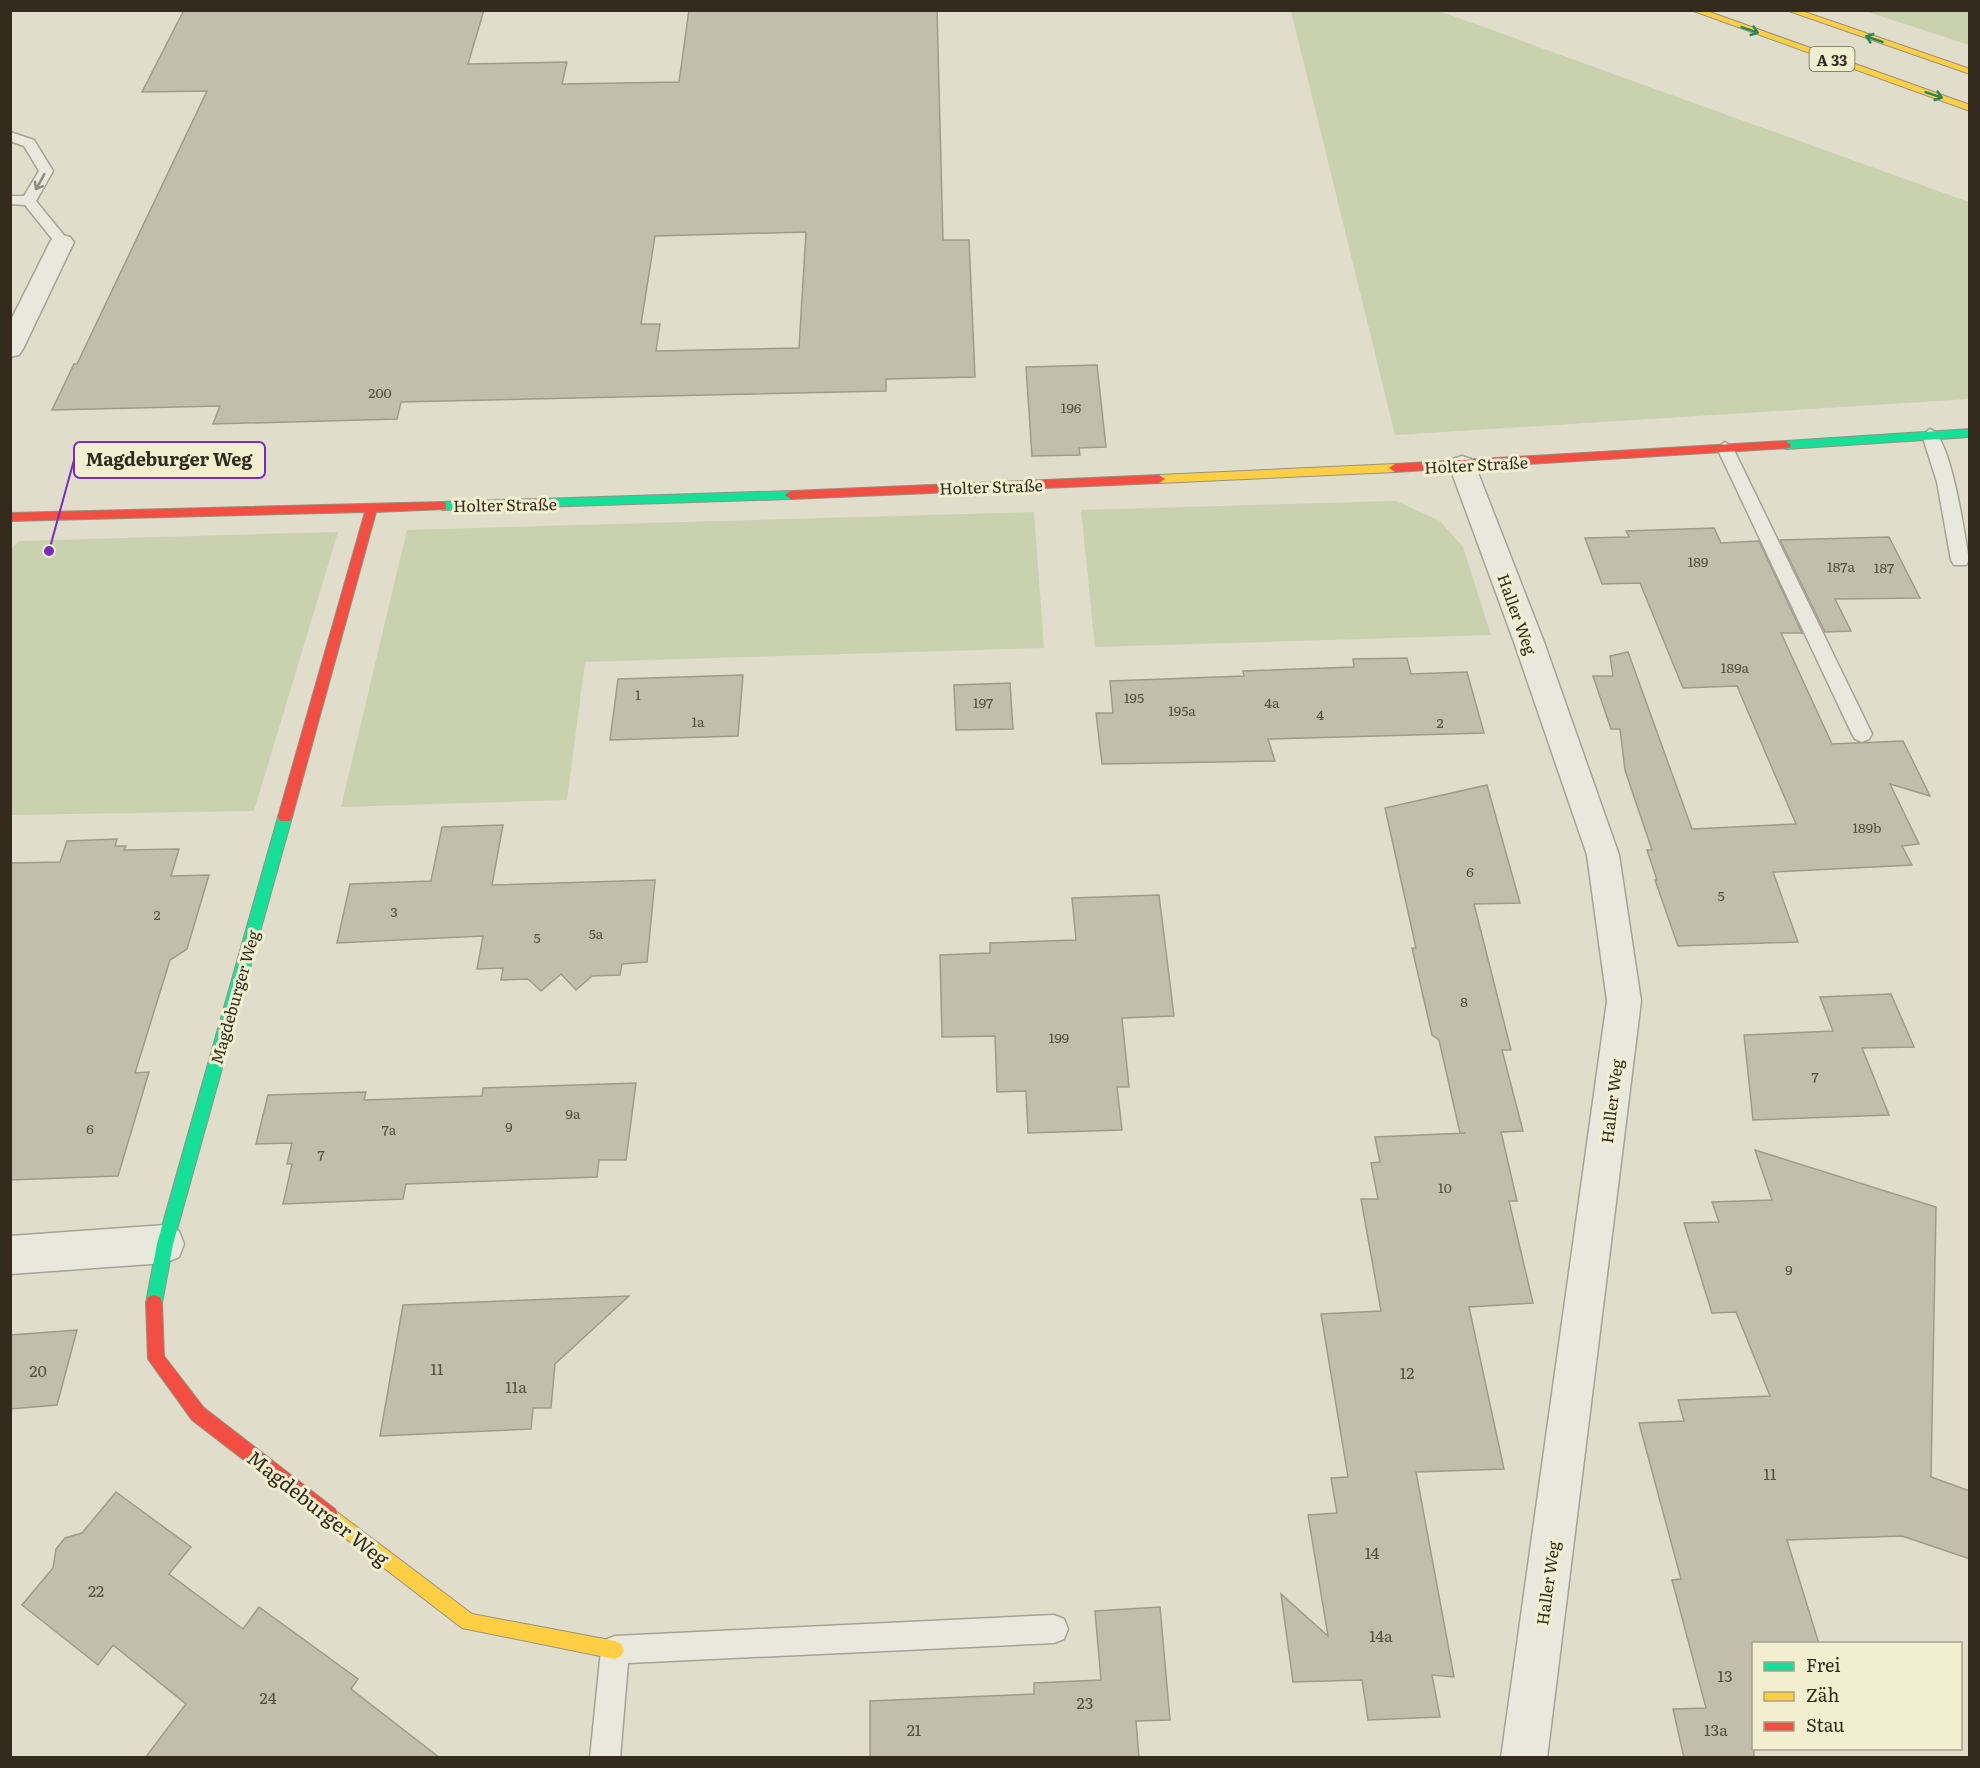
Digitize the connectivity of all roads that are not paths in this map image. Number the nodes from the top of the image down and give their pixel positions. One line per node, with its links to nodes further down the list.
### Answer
1 (1695, 10): 4 (main road, A 33, one-way to 4)
2 (1790, 10): 3 (main road, A 33, one-way to 2)
3 (1970, 72)
4 (1970, 108)
5 (10, 136): 7 (lane, one-way to 7)
6 (10, 200): 7 (lane)
7 (29, 201): 8 (lane)
8 (62, 242): 9 (street)
9 (10, 349)
10 (1970, 433): 11 (main road, Holter Straße)
11 (1930, 435): 12 (main road, Holter Straße); 16 (lane)
12 (1725, 448): 13 (main road, Holter Straße); 17 (lane)
13 (1462, 465): 14 (main road, Holter Straße); 23 (street, Haller Weg)
14 (372, 507): 15 (main road, Holter Straße); 18 (main road, Magdeburger Weg)
15 (10, 517)
16 (1960, 561)
17 (1862, 734)
18 (165, 1244): 19 (street); 21 (main road, Magdeburger Weg)
19 (10, 1255)
20 (1054, 1629): 21 (lane)
21 (615, 1650): 22 (lane)
22 (604, 1758)
23 (1524, 1758)

